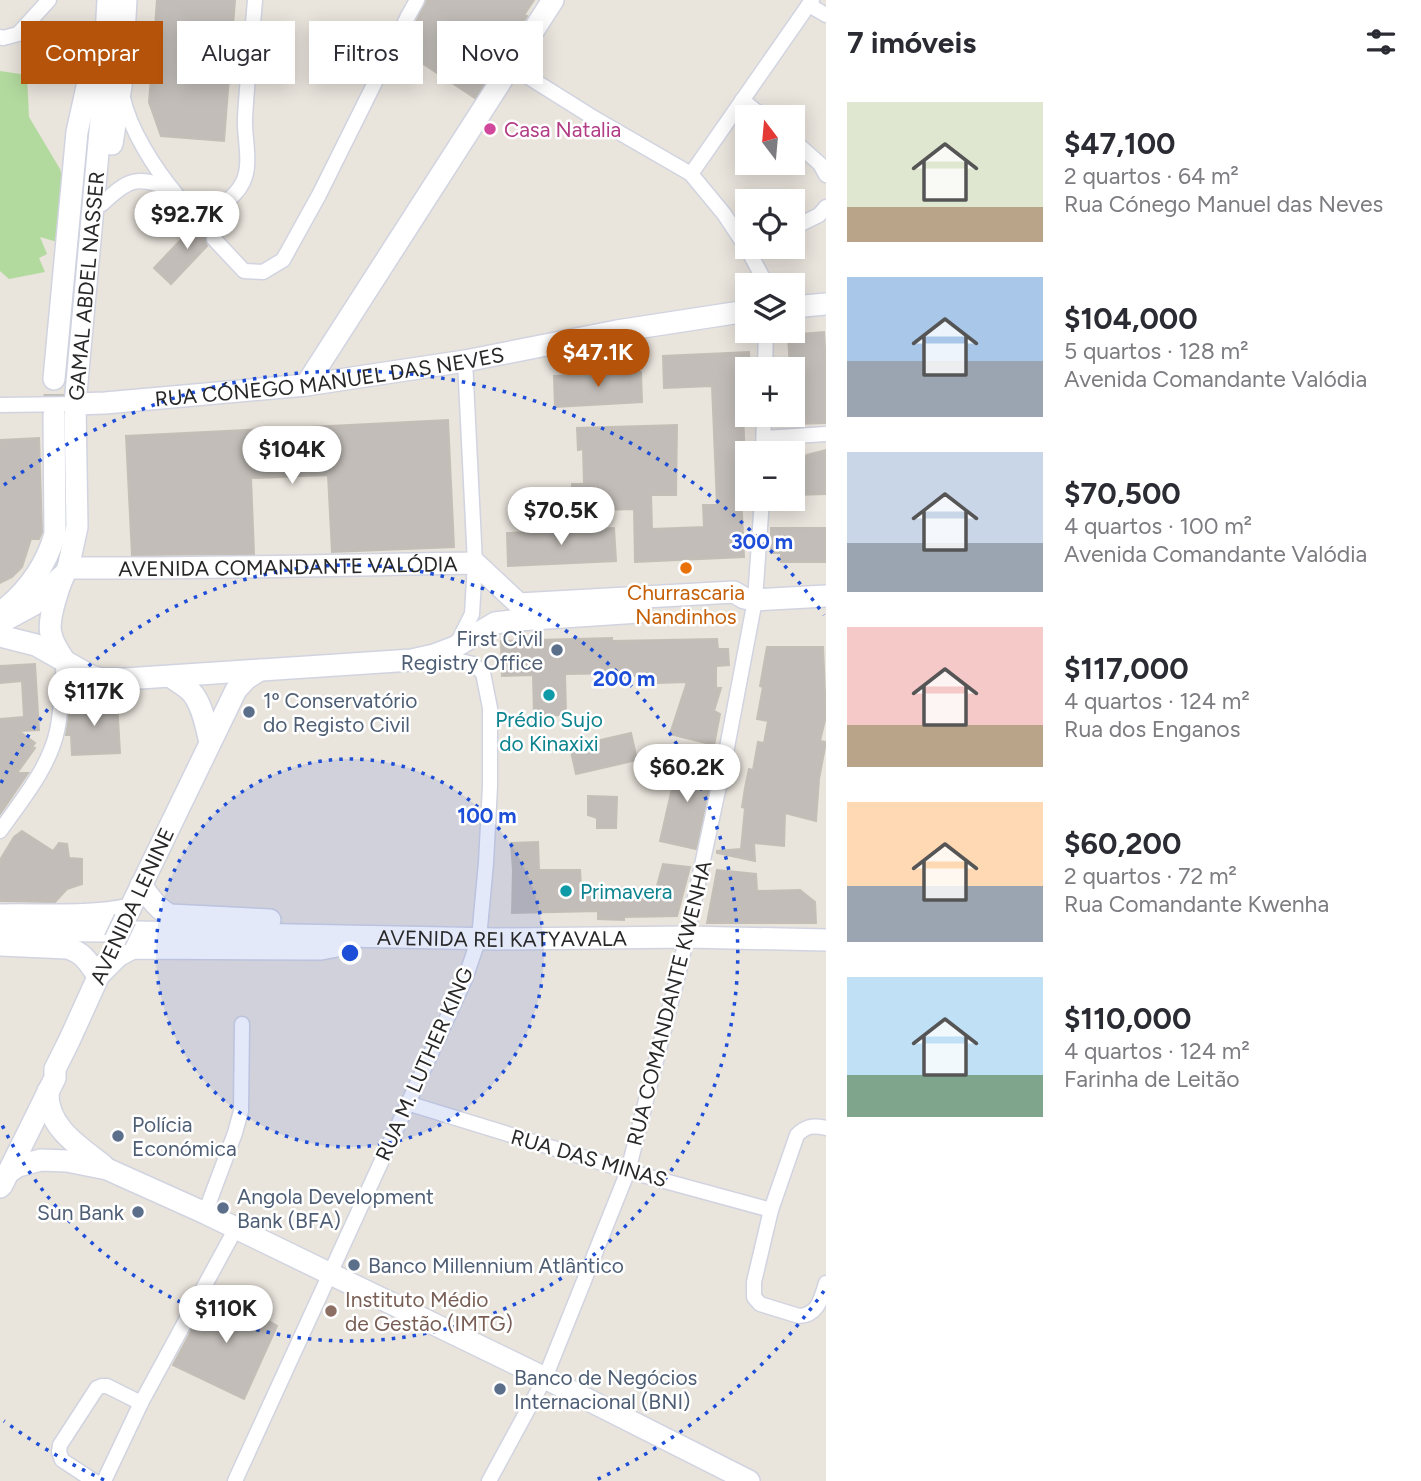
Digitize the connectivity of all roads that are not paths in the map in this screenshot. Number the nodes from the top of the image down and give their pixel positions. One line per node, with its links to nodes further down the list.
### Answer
1 (49, 0): 10 (street)
2 (107, 0): 29 (main road, GAMAL ABDEL NASSER); 31 (main road, GAMAL ABDEL NASSER)
3 (126, 0): 13 (main road, GAMAL ABDEL NASSER)
4 (255, 0): 19 (street)
5 (417, 0): 24 (street)
6 (553, 0): 9 (main road)
7 (810, 2): 8 (street); 14 (street)
8 (826, 15)
9 (540, 21)
10 (0, 37)
11 (499, 84): 30 (main road)
12 (540, 84): 17 (street)
13 (121, 86): 19 (street); 20 (main road, GAMAL ABDEL NASSER)
14 (742, 100): 15 (street); 17 (street)
15 (748, 105)
16 (805, 151): 18 (street)
17 (691, 174): 23 (street)
18 (826, 176)
19 (171, 189): 20 (street)
20 (102, 204): 31 (main road, GAMAL ABDEL NASSER)
21 (826, 206): 22 (street)
22 (805, 222)
23 (735, 228)
24 (214, 239)
25 (826, 304): 26 (main road)
26 (805, 306)
27 (735, 313): 28 (main road, RUA CÓNEGO MANUEL DAS NEVES)
28 (465, 361): 30 (main road, RUA CÓNEGO MANUEL DAS NEVES); 37 (street)
29 (54, 379)
30 (306, 385): 31 (main road, RUA CÓNEGO MANUEL DAS NEVES)
31 (80, 404): 32 (street); 38 (main road, GAMAL ABDEL NASSER)
32 (0, 405)
33 (54, 415): 41 (main road, GAMAL ABDEL NASSER)
34 (826, 434): 35 (street)
35 (790, 441)
36 (761, 511): 40 (street, RUA COMANDANTE KWENHA)
37 (475, 563): 38 (main road, AVENIDA COMANDANTE VALÓDIA); 40 (main road, AVENIDA COMANDANTE VALÓDIA); 44 (street)
38 (67, 570): 42 (main road); 46 (main road, GAMAL ABDEL NASSER)
39 (826, 596): 40 (main road, AVENIDA COMANDANTE VALÓDIA)
40 (750, 599): 44 (main road, AVENIDA COMANDANTE VALÓDIA); 57 (street, RUA COMANDANTE KWENHA)
41 (0, 613)
42 (0, 621)
43 (0, 636): 46 (main road, AVENIDA COMANDANTE VALÓDIA)
44 (455, 647): 45 (main road, AVENIDA COMANDANTE VALÓDIA)
45 (434, 654): 47 (main road, AVENIDA COMANDANTE VALÓDIA); 58 (street, RUA M. LUTHER KING)
46 (64, 660): 48 (main road, AVENIDA COMANDANTE VALÓDIA); 50 (street)
47 (260, 670): 48 (main road, AVENIDA COMANDANTE VALÓDIA); 49 (main road, AVENIDA LENINE)
48 (171, 677): 49 (main road)
49 (210, 742): 51 (main road, AVENIDA LENINE)
50 (0, 831)
51 (141, 885): 53 (main road, AVENIDA LENINE); 55 (main road)
52 (0, 915): 53 (main road, AVENIDA REI KATYAVALA)
53 (130, 920): 55 (main road, AVENIDA REI KATYAVALA); 56 (main road, AVENIDA LENINE, bridge)
54 (0, 930): 56 (main road)
55 (361, 935): 58 (main road, AVENIDA REI KATYAVALA); 61 (main road)
56 (109, 936): 61 (main road, AVENIDA LENINE)
57 (687, 937): 58 (main road, AVENIDA REI KATYAVALA); 59 (main road, AVENIDA REI KATYAVALA); 69 (street, RUA COMANDANTE KWENHA)
58 (479, 939): 65 (street, RUA M. LUTHER KING)
59 (826, 940)
60 (0, 945): 61 (main road)
61 (98, 976): 63 (main road, AVENIDA LENINE)
62 (242, 1024): 71 (street)
63 (55, 1069): 64 (main road, AVENIDA LENINE); 68 (main road, AVENIDA LENINE)
64 (48, 1091): 67 (main road); 68 (main road, AVENIDA LENINE)
65 (407, 1102): 69 (street, RUA DAS MINAS); 73 (street, RUA M. LUTHER KING)
66 (826, 1128): 70 (street)
67 (107, 1169): 68 (main road); 71 (main road)
68 (3, 1170)
69 (628, 1171): 70 (street, RUA DAS MINAS); 75 (street, RUA COMANDANTE KWENHA)
70 (771, 1210): 74 (street)
71 (205, 1213): 72 (main road)
72 (236, 1228): 73 (main road); 76 (street)
73 (329, 1273): 75 (main road); 79 (street, RUA M. LUTHER KING)
74 (826, 1283)
75 (545, 1378): 80 (street, RUA COMANDANTE KWENHA); 81 (main road)
76 (141, 1403): 77 (street); 78 (street)
77 (94, 1481)
78 (104, 1481)
79 (236, 1481)
80 (489, 1481)
81 (749, 1481)

